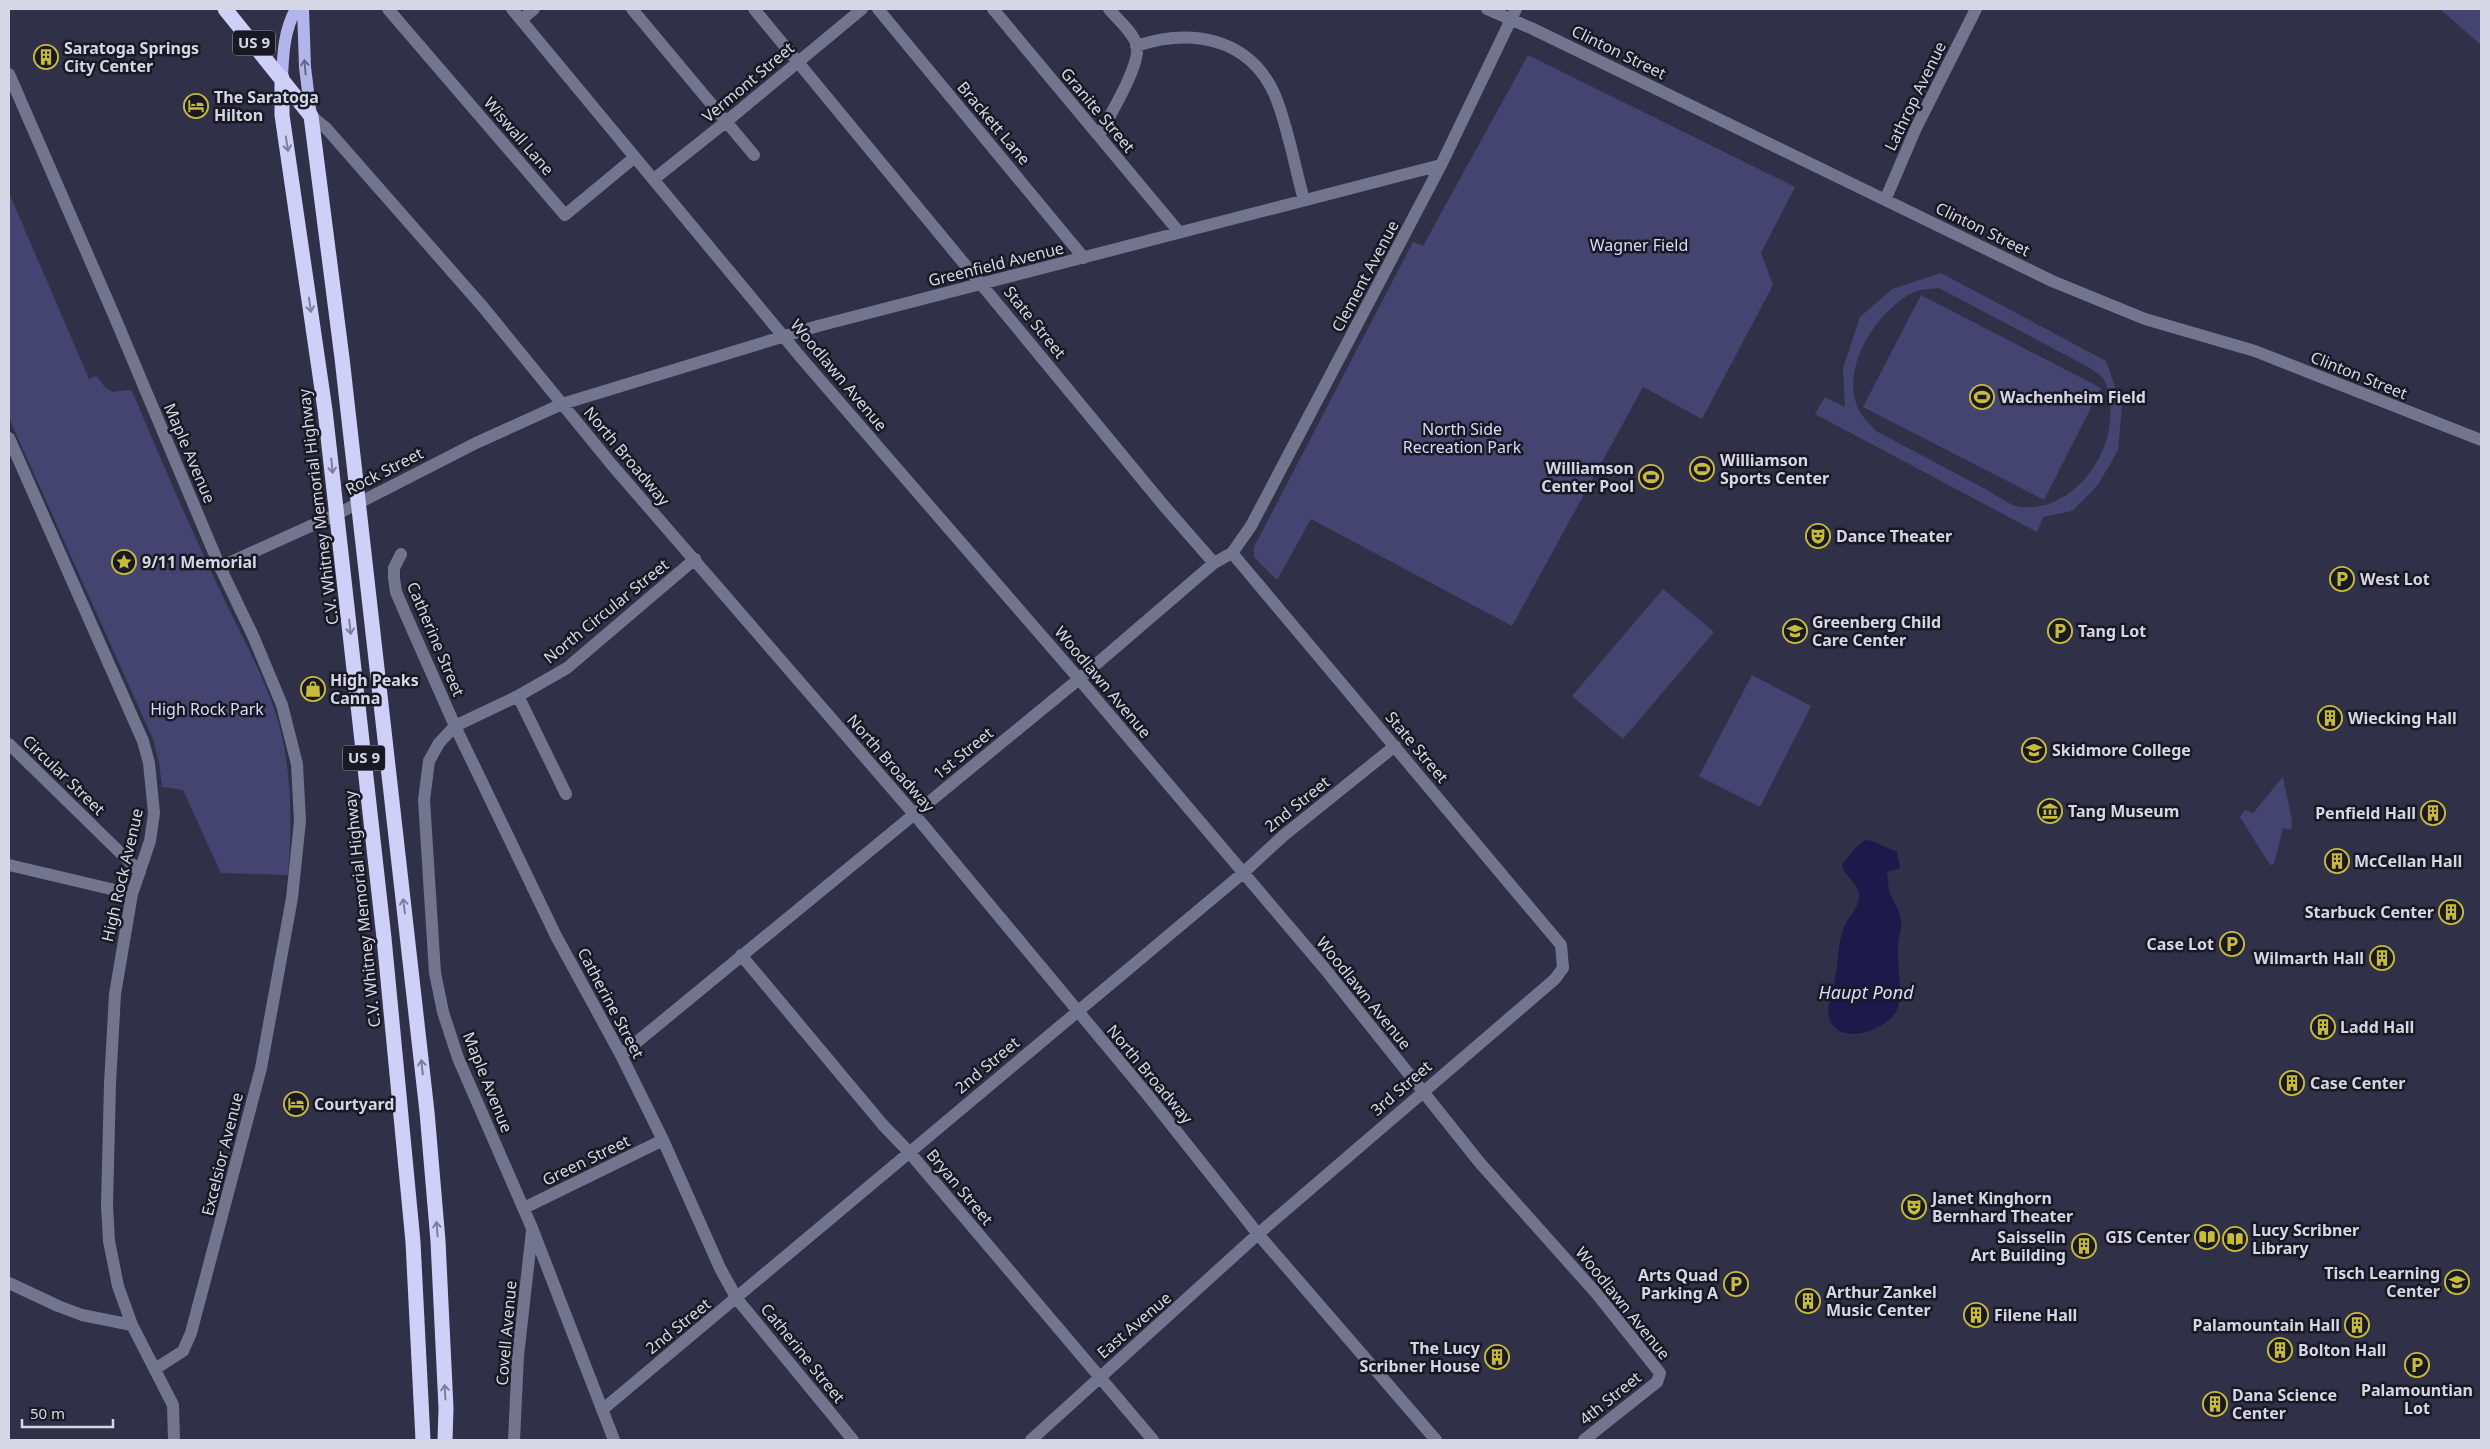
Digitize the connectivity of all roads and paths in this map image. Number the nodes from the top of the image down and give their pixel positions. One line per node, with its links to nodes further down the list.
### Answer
1 (225, 9): 20 (highway, US 9)
2 (296, 9): 20 (main road)
3 (303, 9): 21 (main road, one-way to 3)
4 (388, 9): 25 (street, Wiswall Lane)
5 (512, 9): 16 (street, Woodlawn Avenue)
6 (534, 9): 16 (street)
7 (632, 9): 22 (street)
8 (754, 9): 18 (street, State Street)
9 (862, 9): 18 (street, Vermont Street)
10 (878, 9): 31 (street, Brackett Lane)
11 (993, 9): 23 (street, Granite Street)
12 (1109, 9): 17 (street)
13 (1486, 9): 15 (street, Clinton Street)
14 (1976, 9): 28 (street, Lathrop Avenue)
15 (1513, 14): 26 (street, Clement Avenue); 28 (street, Clinton Street)
16 (521, 20): 25 (street, Woodlawn Avenue)
17 (1136, 46): 23 (street); 29 (street)
18 (798, 61): 22 (street, Vermont Street); 32 (street, State Street)
19 (9, 74): 43 (street, Maple Avenue)
20 (282, 78): 21 (highway, US 9); 38 (highway, C.V. Whitney Memorial Highway / US 9, one-way to 38)
21 (311, 116): 34 (street, North Broadway); 37 (highway, US 9)
22 (727, 121): 24 (street); 27 (street, Vermont Street)
23 (1099, 136): 30 (street, Granite Street)
24 (754, 155)
25 (635, 157): 27 (street, Woodlawn Avenue)
26 (1441, 165): 29 (street, Greenfield Avenue); 39 (street, Clement Avenue)
27 (654, 178): 33 (street, Woodlawn Avenue)
28 (1886, 198): 36 (street, Clinton Street)
29 (1304, 200): 30 (street, Greenfield Avenue)
30 (1179, 232): 31 (street, Greenfield Avenue)
31 (1084, 258): 32 (street, Greenfield Avenue)
32 (983, 284): 33 (street, Greenfield Avenue); 42 (street, State Street)
33 (784, 336): 34 (street, Greenfield Avenue); 44 (street, Woodlawn Avenue)
34 (562, 404): 37 (street, Rock Street); 41 (street, North Broadway)
35 (9, 438): 53 (street, High Rock Avenue)
36 (2481, 440)
37 (358, 503): 38 (street, Rock Street); 75 (highway, US 9, one-way to 37)
38 (337, 514): 43 (street, Rock Street); 74 (highway, C.V. Whitney Memorial Highway / US 9, one-way to 74)
39 (1232, 553): 42 (street, 1st Street); 48 (street, State Street)
40 (400, 554): 46 (street, Catherine Street)
41 (695, 559): 45 (street, North Circular Street); 50 (street, North Broadway)
42 (1214, 564): 44 (street, 1st Street)
43 (220, 567): 51 (street, Maple Avenue)
44 (1079, 679): 50 (street, 1st Street); 54 (street, Woodlawn Avenue)
45 (518, 696): 46 (street, North Circular Street); 49 (street)
46 (455, 726): 59 (street, Catherine Street); 63 (street, Maple Avenue)
47 (9, 744): 53 (street, Circular Street)
48 (1395, 746): 54 (street, 2nd Street); 57 (street, State Street)
49 (566, 794)
50 (914, 814): 56 (street, 1st Street); 58 (street, North Broadway)
51 (298, 855): 69 (street, Excelsior Avenue)
52 (9, 865): 55 (street)
53 (140, 872): 55 (street, High Rock Avenue)
54 (1243, 873): 58 (street, 2nd Street); 60 (street, Woodlawn Avenue)
55 (132, 894): 68 (street, High Rock Avenue)
56 (741, 955): 59 (street, 1st Street); 62 (street, Bryan Street)
57 (1564, 968): 60 (street, 3rd Street)
58 (1076, 1012): 62 (street, 2nd Street); 65 (street, North Broadway)
59 (621, 1055): 61 (street, Catherine Street)
60 (1422, 1091): 65 (street, 3rd Street); 71 (street, Woodlawn Avenue)
61 (663, 1140): 63 (street, Green Street); 67 (street, Catherine Street)
62 (909, 1152): 67 (street, 2nd Street); 70 (street, Bryan Street)
63 (524, 1208): 64 (street, Maple Avenue)
64 (532, 1228): 72 (street, Maple Avenue); 76 (street, Covell Avenue)
65 (1258, 1234): 70 (street, East Avenue); 81 (street, North Broadway)
66 (9, 1283): 68 (street)
67 (737, 1299): 72 (street, 2nd Street); 78 (street, Catherine Street)
68 (132, 1325): 69 (street, High Rock Avenue)
69 (155, 1369): 73 (street)
70 (1100, 1376): 79 (street, East Avenue); 80 (street, Bryan Street)
71 (1657, 1382): 82 (street, 4th Street)
72 (602, 1410): 77 (street, Maple Avenue)
73 (174, 1440)
74 (423, 1440)
75 (445, 1440)
76 (514, 1440)
77 (614, 1440)
78 (853, 1440)
79 (1031, 1440)
80 (1153, 1440)
81 (1436, 1440)
82 (1584, 1440)

